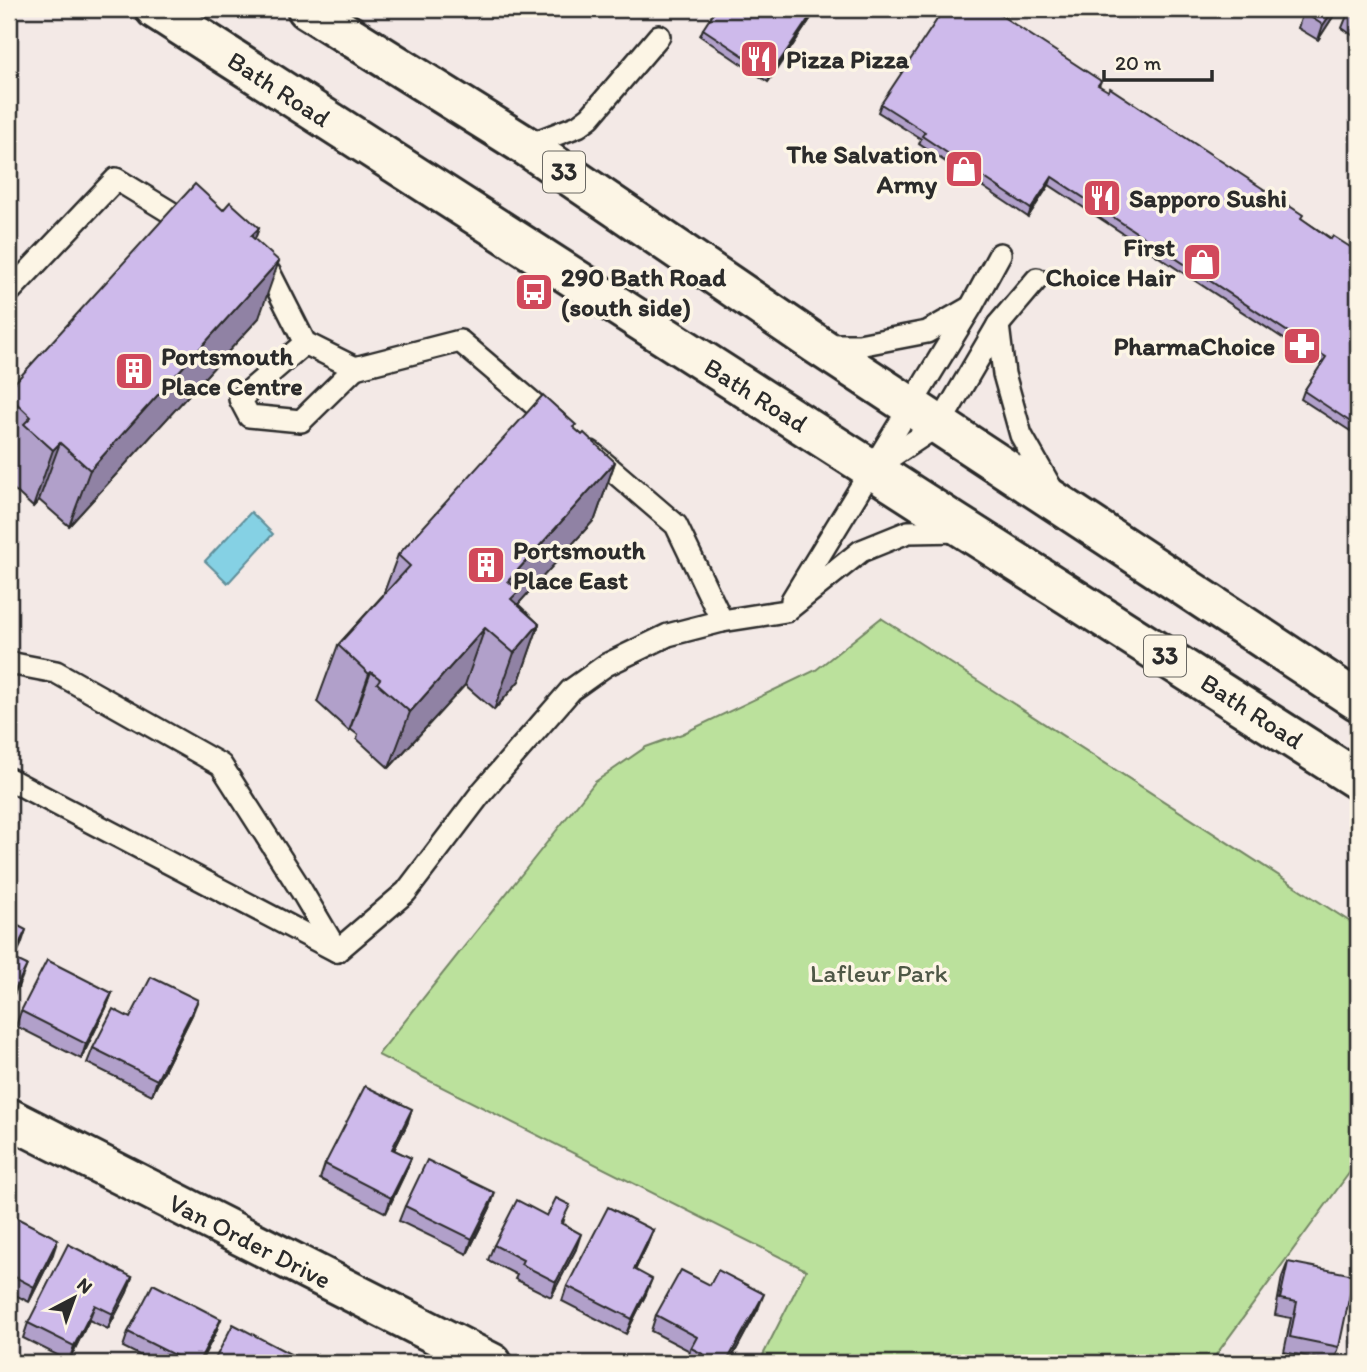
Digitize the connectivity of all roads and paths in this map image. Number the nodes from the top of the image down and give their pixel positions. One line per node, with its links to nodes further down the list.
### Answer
1 (155, 9): 16 (main road, Bath Road / 33)
2 (307, 9): 4 (main road, 33)
3 (659, 36): 4 (lane)
4 (526, 146): 13 (main road, 33)
5 (210, 236): 9 (lane)
6 (233, 251): 12 (lane)
7 (1000, 254): 10 (lane)
8 (1037, 279): 11 (lane)
9 (9, 292)
10 (971, 306): 13 (lane); 15 (lane)
11 (998, 325): 15 (lane); 17 (lane)
12 (305, 343): 14 (lane); 14 (lane)
13 (816, 344): 15 (main road, 33)
14 (355, 368): 20 (lane)
15 (925, 415): 16 (lane); 16 (lane); 17 (main road, 33)
16 (872, 469): 18 (main road, Bath Road / 33); 19 (lane)
17 (1060, 503): 22 (main road, 33)
18 (971, 531): 19 (lane); 24 (main road, Bath Road / 33)
19 (786, 611): 20 (lane)
20 (722, 621): 25 (lane)
21 (9, 663): 25 (lane)
22 (1358, 701)
23 (9, 779): 25 (lane)
24 (1358, 780)
25 (337, 951)
26 (9, 1118): 27 (main road, Van Order Drive)
27 (492, 1363)

